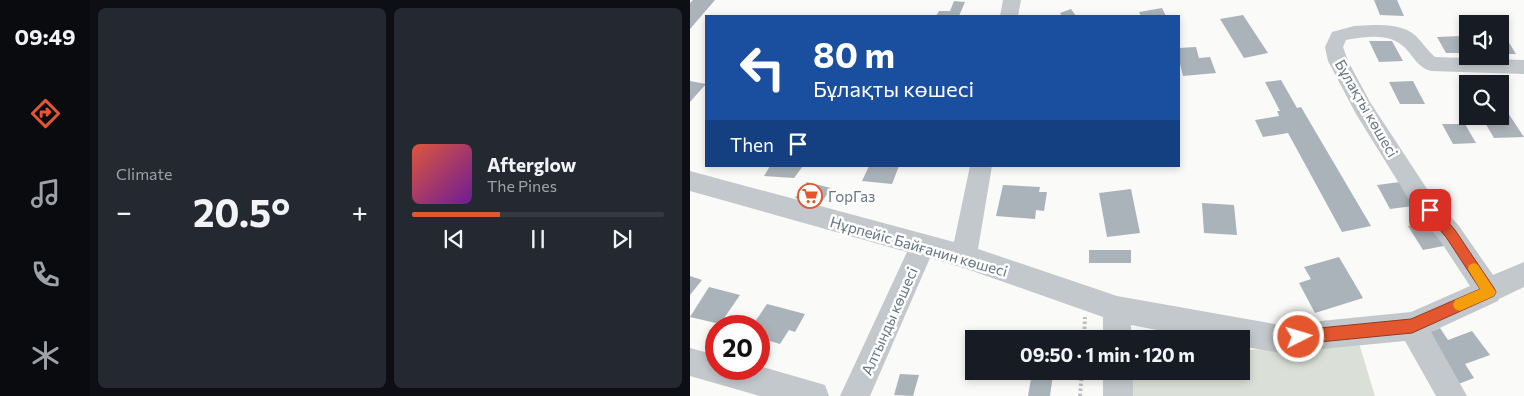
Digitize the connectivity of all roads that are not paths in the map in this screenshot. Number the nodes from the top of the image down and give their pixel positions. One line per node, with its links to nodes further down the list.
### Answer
1 (1012, 0): 2 (street)
2 (1009, 15)
3 (1524, 67): 9 (street, Бұлақты көшесі)
4 (981, 167): 7 (street)
5 (690, 181): 6 (street, Нұрпейіс Байғанин көшесі)
6 (923, 246): 7 (street, Нұрпейіс Байғанин көшесі); 17 (street, Алтынды көшесі)
7 (964, 256): 10 (street, Нұрпейіс Байғанин көшесі)
8 (1524, 274): 9 (street, Нұрпейіс Байғанин көшесі)
9 (1489, 292): 11 (street, Нұрпейіс Байғанин көшесі)
10 (1117, 309): 11 (street, Нұрпейіс Байғанин көшесі); 12 (street)
11 (1412, 326): 19 (street)
12 (1117, 330)
13 (690, 362): 15 (street)
14 (1118, 380): 18 (street)
15 (764, 390): 16 (street)
16 (814, 396)
17 (855, 396)
18 (1118, 396)
19 (1452, 396)

